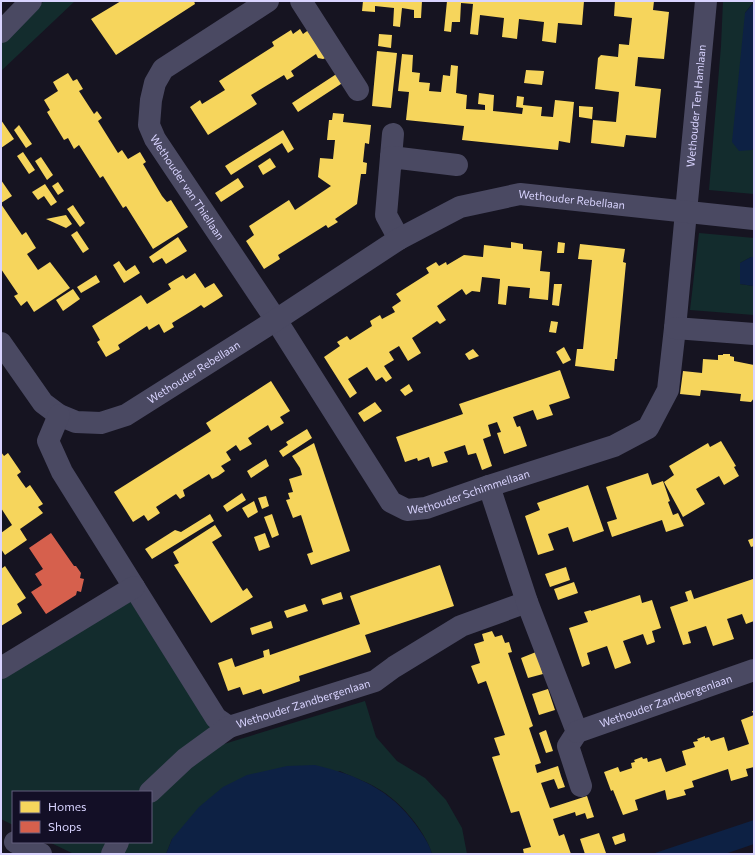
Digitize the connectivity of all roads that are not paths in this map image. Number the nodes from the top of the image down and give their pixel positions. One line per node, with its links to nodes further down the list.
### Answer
1 (31, 1): 5 (street)
2 (268, 1): 13 (street, Wethouder van Thiellaan)
3 (301, 1): 6 (street)
4 (706, 1): 10 (street, Wethouder Ten Hamlaan)
5 (1, 32)
6 (358, 90)
7 (393, 134): 8 (street)
8 (392, 157): 9 (street); 12 (street)
9 (458, 165)
10 (686, 210): 11 (street, Wethouder Rebellaan); 12 (street, Wethouder Rebellaan); 14 (street, Wethouder Schimmellaan)
11 (754, 219)
12 (399, 240): 13 (street, Wethouder Rebellaan)
13 (276, 320): 17 (street, Wethouder Rebellaan); 18 (street, Wethouder Schimmellaan)
14 (675, 328): 15 (street); 18 (street, Wethouder Schimmellaan)
15 (754, 334)
16 (1, 343): 17 (street, Wethouder Rebellaan)
17 (59, 415): 19 (street, Wethouder Zandbergenlaan)
18 (489, 486): 20 (street)
19 (134, 587): 21 (street); 23 (street, Wethouder Zandbergenlaan)
20 (527, 602): 23 (street, Wethouder Zandbergenlaan); 24 (street)
21 (1, 668)
22 (754, 670): 24 (street, Wethouder Zandbergenlaan)
23 (229, 726): 26 (street)
24 (577, 732): 25 (street)
25 (581, 786)
26 (151, 791)
27 (1, 835): 28 (street)
28 (12, 840)
29 (18, 843): 31 (street)
30 (118, 843): 32 (street)
31 (41, 854)
32 (112, 854)

